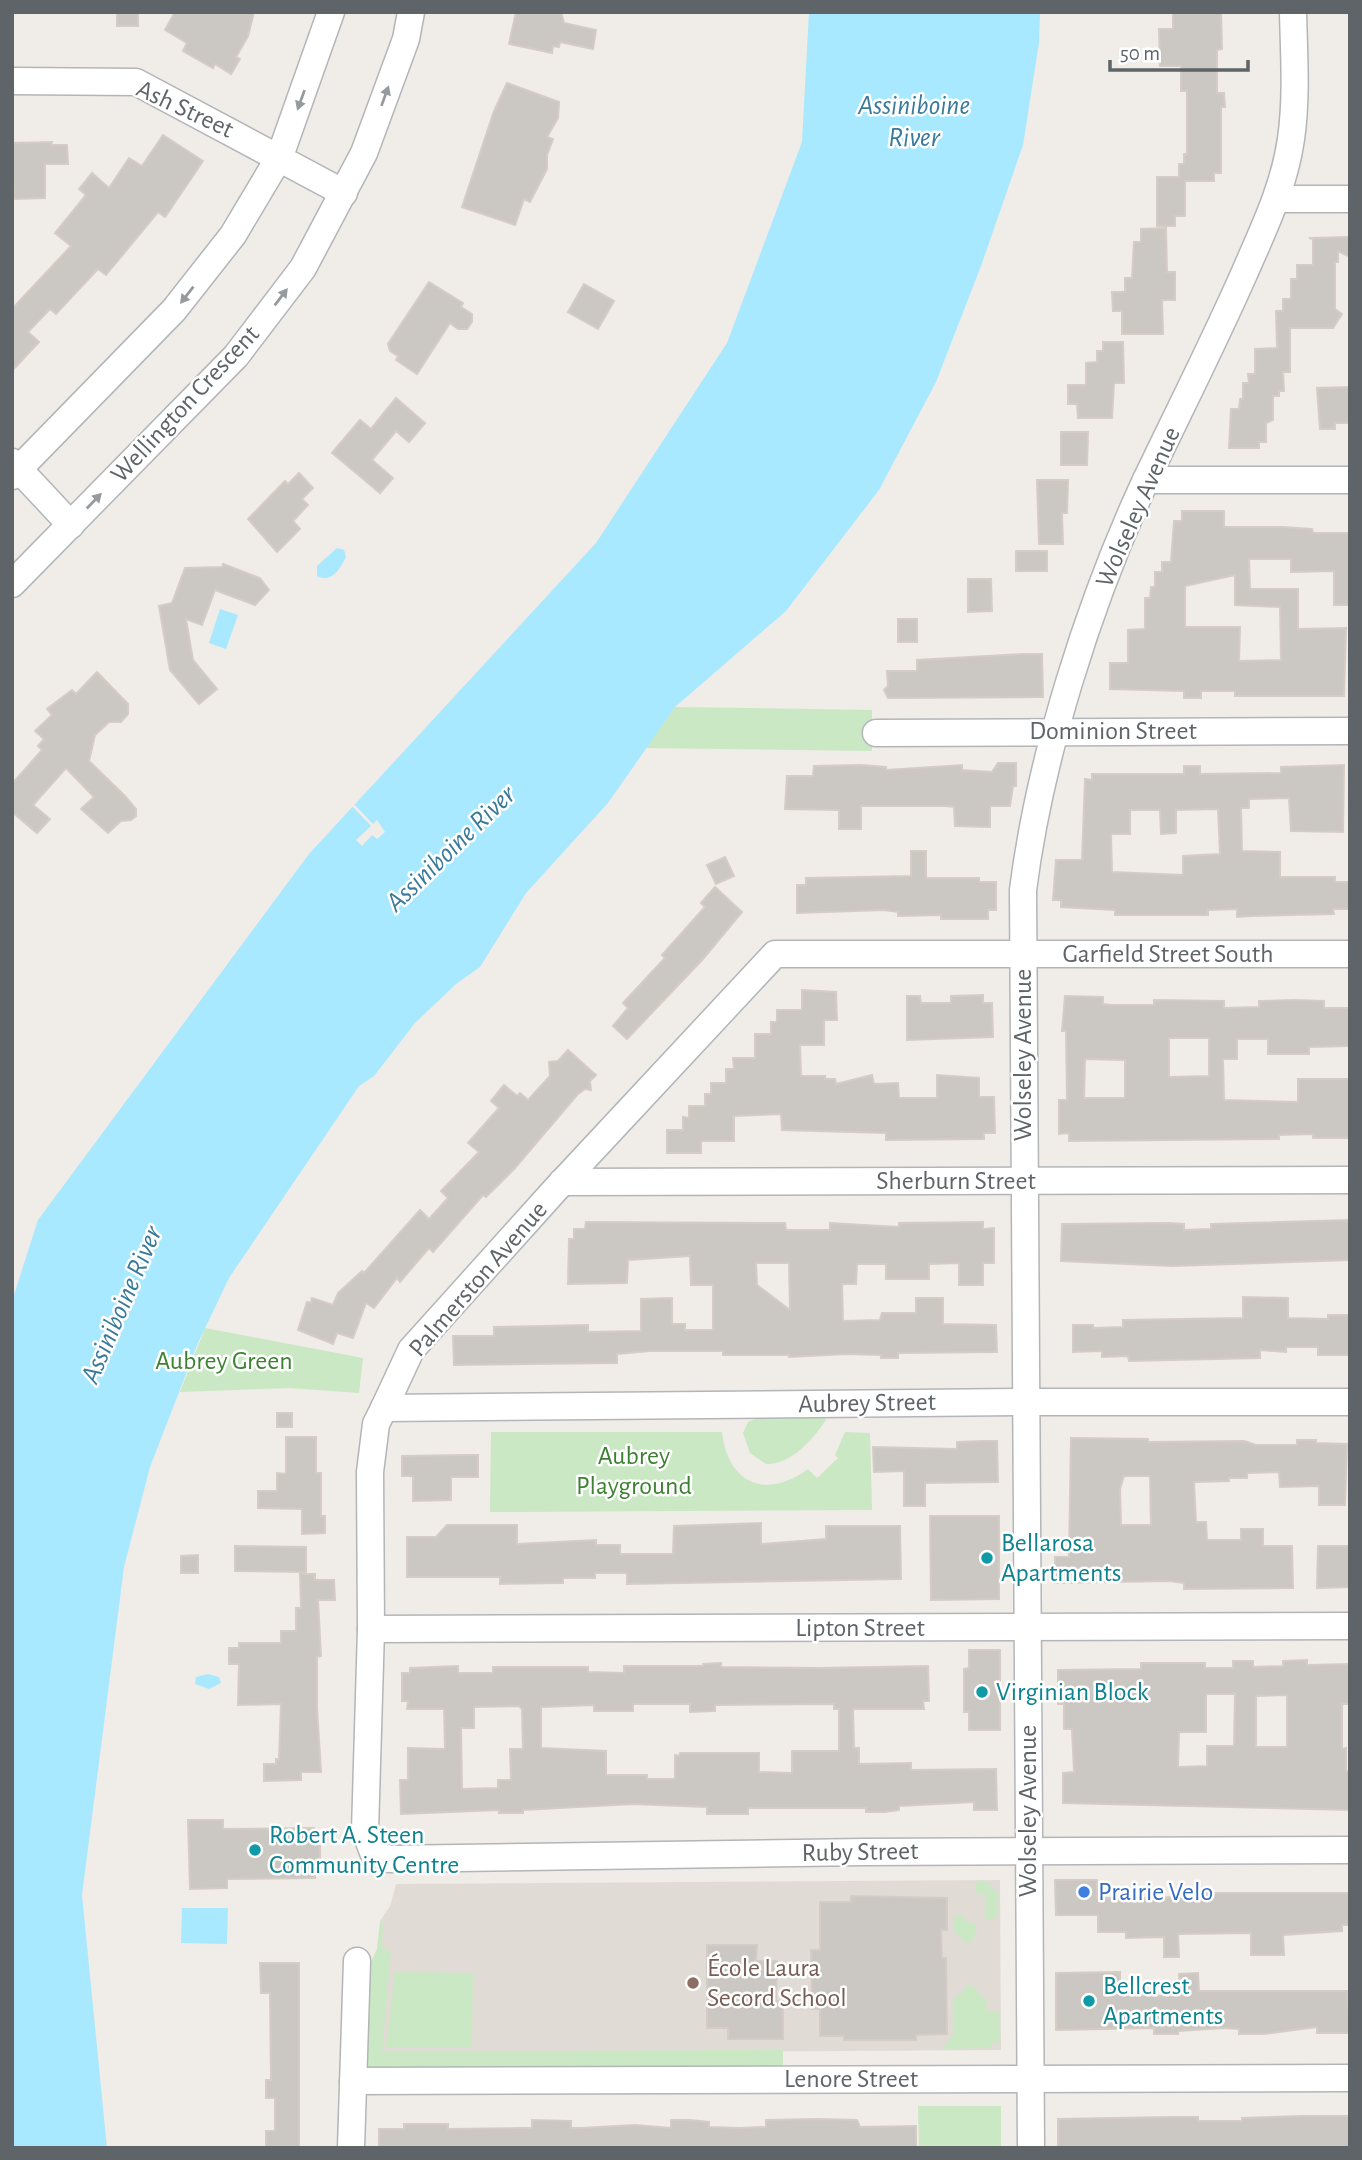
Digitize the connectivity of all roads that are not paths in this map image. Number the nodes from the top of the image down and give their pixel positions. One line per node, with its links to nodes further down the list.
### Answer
1 (331, 12): 5 (street, one-way to 5)
2 (411, 12): 6 (street, Wellington Crescent, one-way to 2)
3 (1293, 12): 8 (street, Wolseley Avenue)
4 (12, 81): 5 (street, Ash Street)
5 (280, 156): 6 (street, Ash Street); 9 (street, one-way to 9)
6 (344, 192): 12 (street, Wellington Crescent, one-way to 6)
7 (1350, 198): 8 (street)
8 (1277, 199): 11 (street, Wolseley Avenue)
9 (15, 469): 12 (street)
10 (1350, 480): 11 (street)
11 (1146, 481): 14 (street, Wolseley Avenue)
12 (71, 525): 13 (street, Wellington Crescent)
13 (12, 584)
14 (1056, 731): 15 (street, Dominion Street); 16 (street, Dominion Street); 19 (street, Wolseley Avenue)
15 (1350, 731)
16 (876, 733)
17 (775, 954): 19 (street, Garfield Street South); 22 (street, Palmerston Avenue)
18 (1350, 954): 19 (street, Garfield Street South)
19 (1022, 955): 20 (street, Wolseley Avenue)
20 (1023, 1180): 21 (street, Sherburn Street); 22 (street, Sherburn Street); 23 (street, Wolseley Avenue)
21 (1350, 1180)
22 (562, 1182): 25 (street, Palmerston Avenue)
23 (1025, 1402): 24 (street, Aubrey Street); 25 (street, Aubrey Street); 27 (street, Wolseley Avenue)
24 (1350, 1402)
25 (384, 1408): 28 (street, Palmerston Avenue)
26 (1350, 1626): 27 (street, Lipton Street)
27 (1027, 1627): 28 (street, Lipton Street); 30 (street, Wolseley Avenue)
28 (371, 1629): 31 (street, Palmerston Avenue)
29 (1350, 1850): 30 (street, Ruby Street)
30 (1029, 1851): 31 (street, Ruby Street); 34 (street, Wolseley Avenue)
31 (373, 1852)
32 (357, 1961): 35 (street)
33 (1350, 2078): 34 (street, Lenore Street)
34 (1030, 2079): 35 (street, Lenore Street); 37 (street, Wolseley Avenue)
35 (353, 2081): 36 (street)
36 (351, 2148)
37 (1031, 2148)

